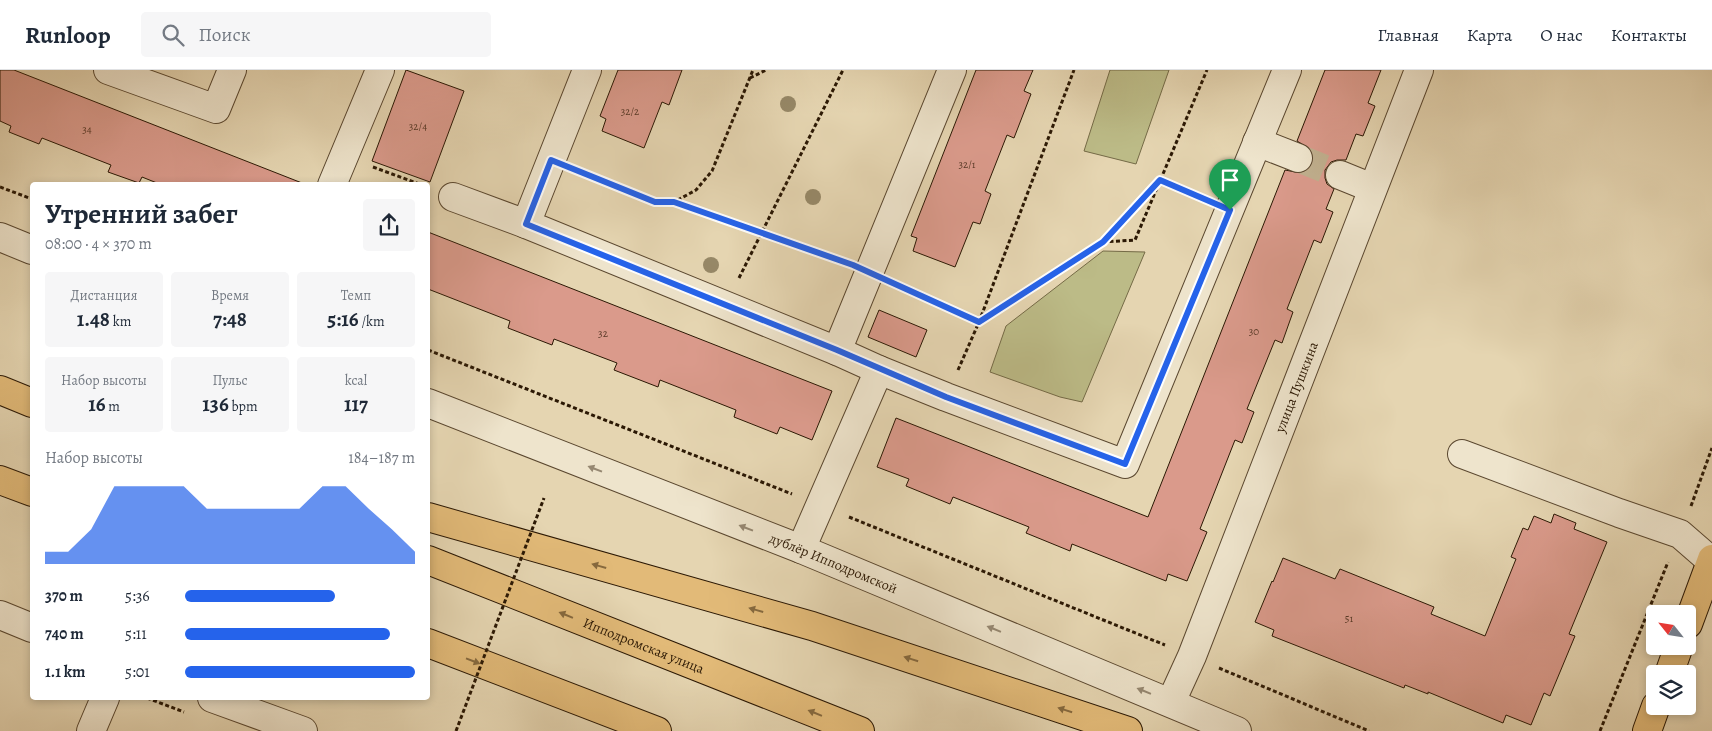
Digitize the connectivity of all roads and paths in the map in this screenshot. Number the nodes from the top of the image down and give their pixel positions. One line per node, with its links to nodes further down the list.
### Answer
1 (108, 70): 2 (street)
2 (232, 70)
3 (380, 70): 15 (street)
4 (587, 70): 17 (street)
5 (753, 70): 13 (path)
6 (766, 70): 13 (path)
7 (843, 70): 29 (path)
8 (952, 70): 33 (street)
9 (1074, 70): 35 (path)
10 (1207, 70): 19 (path)
11 (1287, 70): 14 (street)
12 (1419, 70): 23 (street, улица Пушкина)
13 (750, 78): 26 (path)
14 (1257, 142): 16 (street); 27 (street)
15 (344, 156): 20 (street); 21 (path)
16 (1298, 158)
17 (551, 160): 26 (path); 28 (street)
18 (1340, 175): 23 (street)
19 (1160, 180): 27 (path); 31 (path); 31 (path)
20 (333, 182)
21 (414, 182)
22 (0, 187): 25 (path)
23 (1372, 188): 58 (street, улица Пушкина)
24 (453, 197): 28 (street)
25 (30, 199)
26 (674, 202): 29 (path)
27 (1230, 210): 40 (street)
28 (526, 224): 34 (street)
29 (762, 233): 33 (path); 34 (path)
30 (0, 237): 32 (street)
31 (1103, 242): 35 (path)
32 (30, 249)
33 (869, 272): 35 (path); 36 (street)
34 (726, 306): 36 (street)
35 (979, 322): 40 (path)
36 (837, 350): 38 (street)
37 (430, 351): 48 (path)
38 (879, 370): 40 (street); 48 (street)
39 (0, 390): 41 (main road)
40 (946, 397)
41 (30, 402)
42 (430, 404): 51 (street, дублёр Ипподромской, one-way to 42)
43 (1712, 448): 50 (path)
44 (1462, 454): 50 (street)
45 (0, 480): 46 (main road)
46 (30, 491)
47 (544, 498): 65 (path, bridge)
48 (820, 505): 51 (street); 58 (path)
49 (430, 518): 68 (main road, one-way to 49)
50 (1680, 534): 52 (street); 71 (path)
51 (801, 549): 61 (street, дублёр Ипподромской, one-way to 51)
52 (1712, 560): 54 (main road)
53 (430, 561): 67 (main road, Ипподромская улица, one-way to 53)
54 (1695, 605)
55 (0, 615): 56 (street)
56 (30, 627)
57 (430, 644): 66 (main road, one-way to 66)
58 (1192, 656): 61 (street, улица Пушкина); 70 (path)
59 (104, 700): 63 (street)
60 (217, 700): 64 (street)
61 (1171, 702): 69 (street, дублёр Ипподромской)
62 (1653, 715): 72 (main road)
63 (91, 731)
64 (302, 731)
65 (456, 731)
66 (657, 731)
67 (860, 731)
68 (1128, 731)
69 (1237, 731)
70 (1369, 731)
71 (1600, 731)
72 (1647, 731)

